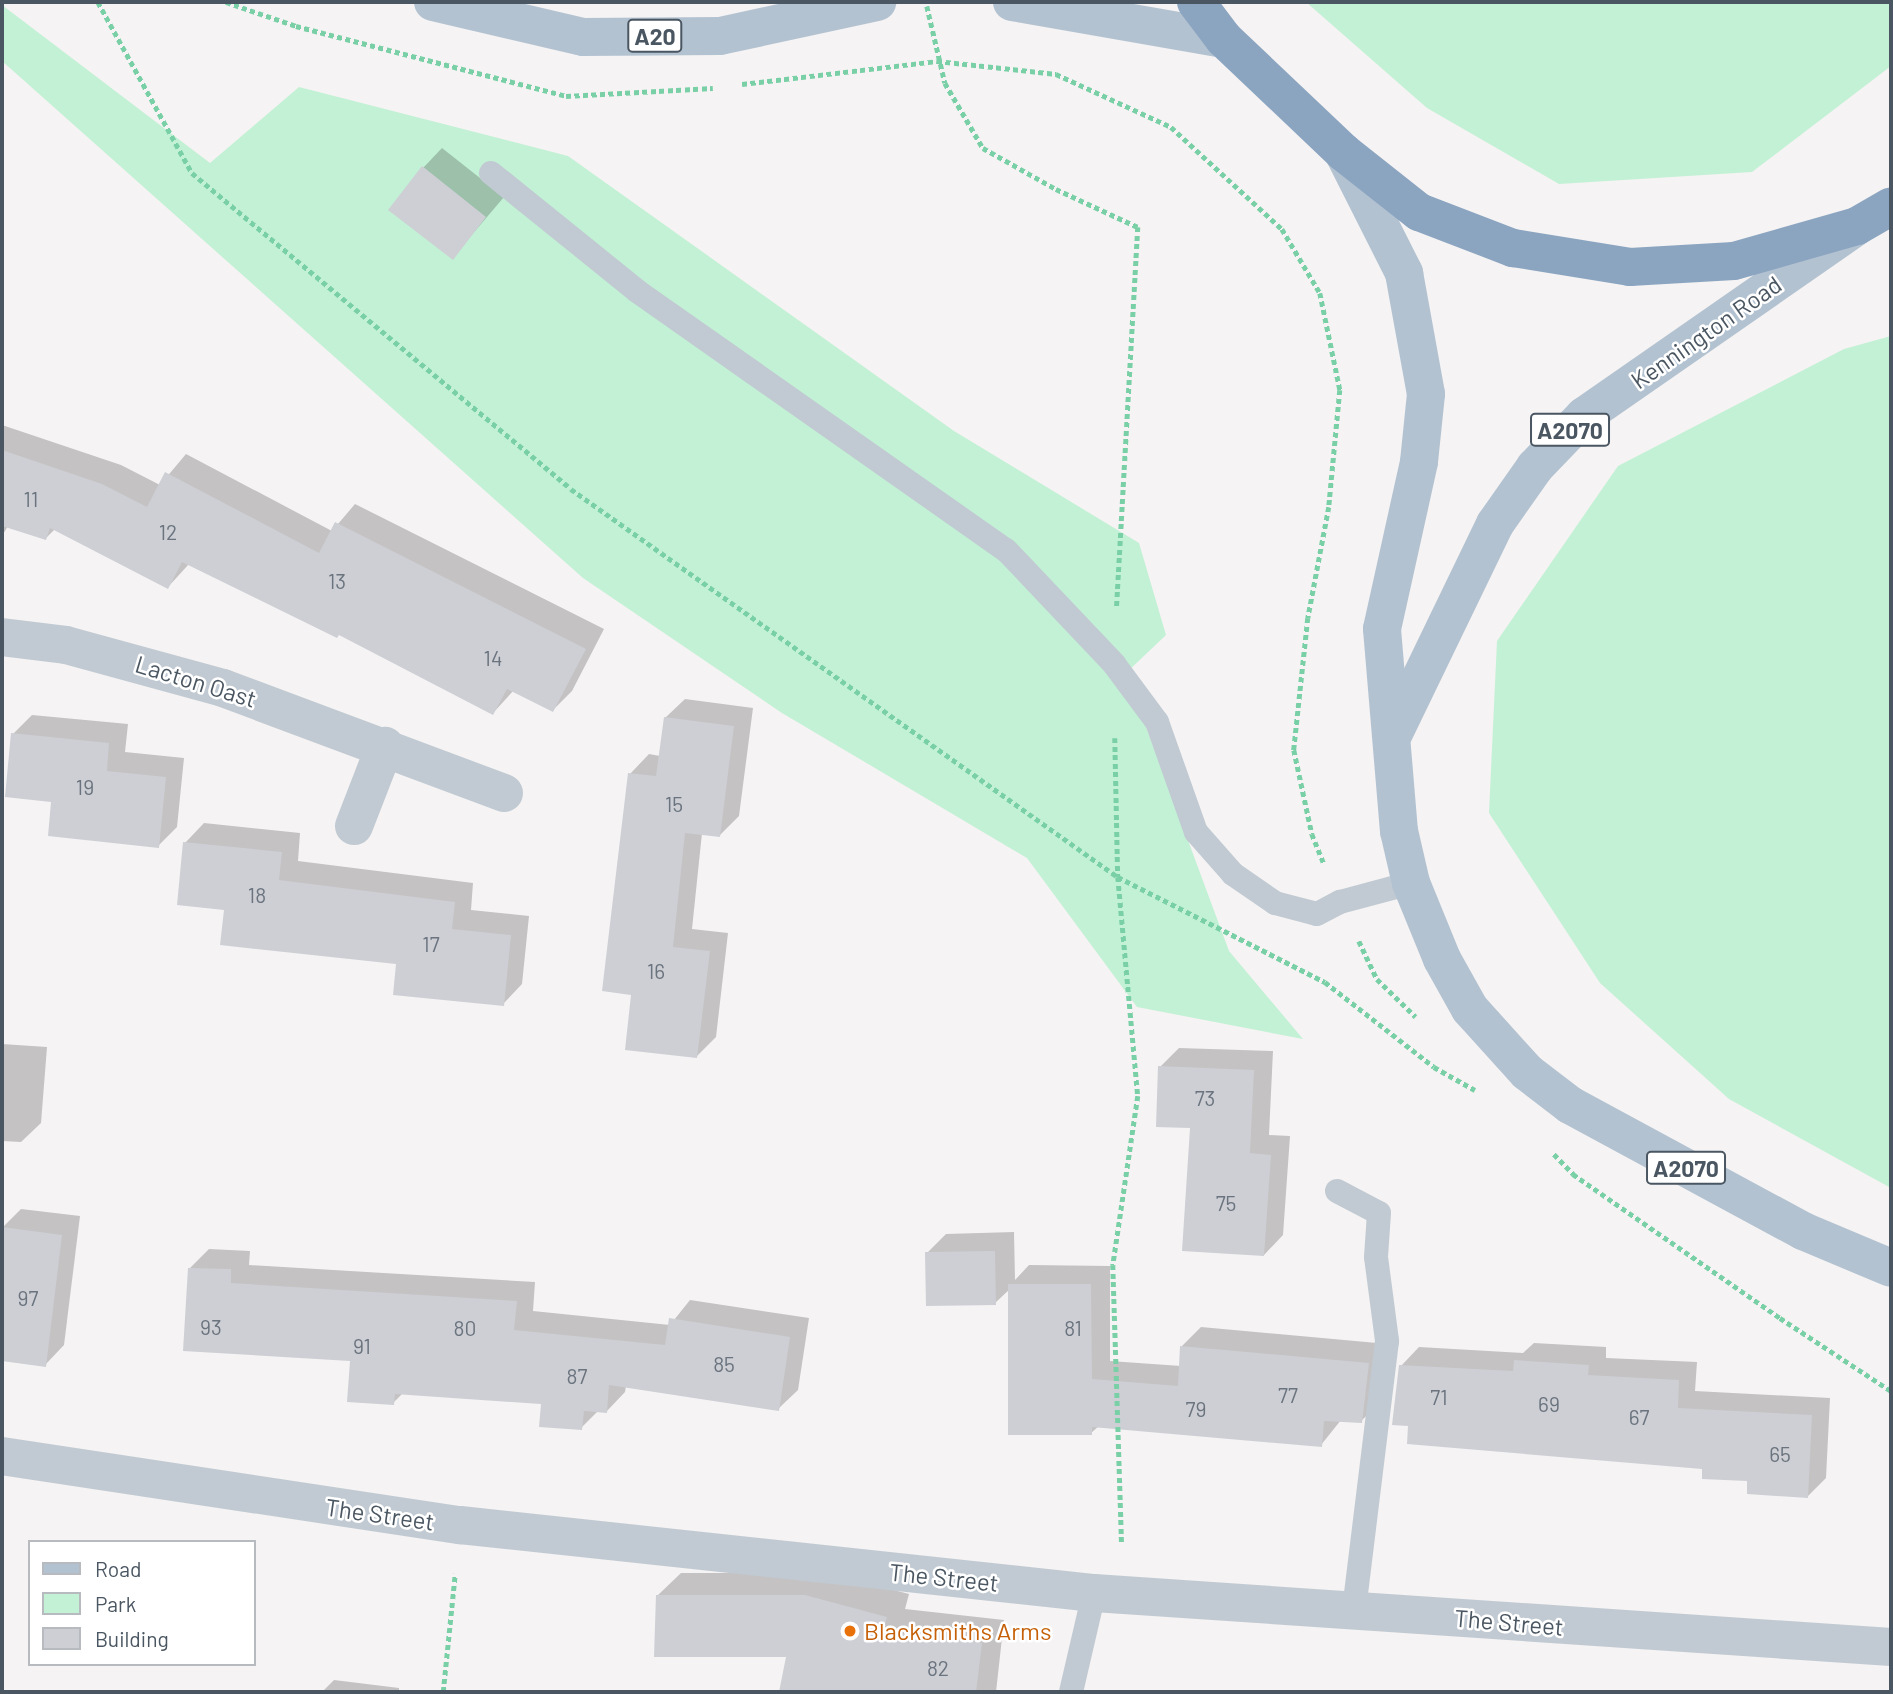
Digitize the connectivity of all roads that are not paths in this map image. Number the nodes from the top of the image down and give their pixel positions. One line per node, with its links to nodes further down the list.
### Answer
1 (433, 2): 2 (main road, A20)
2 (877, 2)
3 (1012, 2): 5 (main road)
4 (1196, 2): 5 (highway)
5 (1224, 39): 6 (highway)
6 (1343, 152): 9 (highway); 11 (main road, Kennington Road / A2070)
7 (491, 173): 15 (lane)
8 (1891, 206): 9 (highway)
9 (1857, 226): 11 (main road, Kennington Road / A2070)
10 (2, 637): 12 (street, Lacton Oast)
11 (1394, 733): 15 (main road, Kennington Road / A2070)
12 (385, 746): 13 (street, Lacton Oast); 14 (street)
13 (504, 793)
14 (354, 826)
15 (1411, 883): 17 (main road, Kennington Road / A2070)
16 (1337, 1191): 20 (lane)
17 (1891, 1268)
18 (2, 1456): 19 (street, The Street)
19 (1109, 1595): 20 (street, The Street); 22 (lane)
20 (1354, 1608): 21 (street, The Street)
21 (1891, 1647)
22 (1071, 1692)

